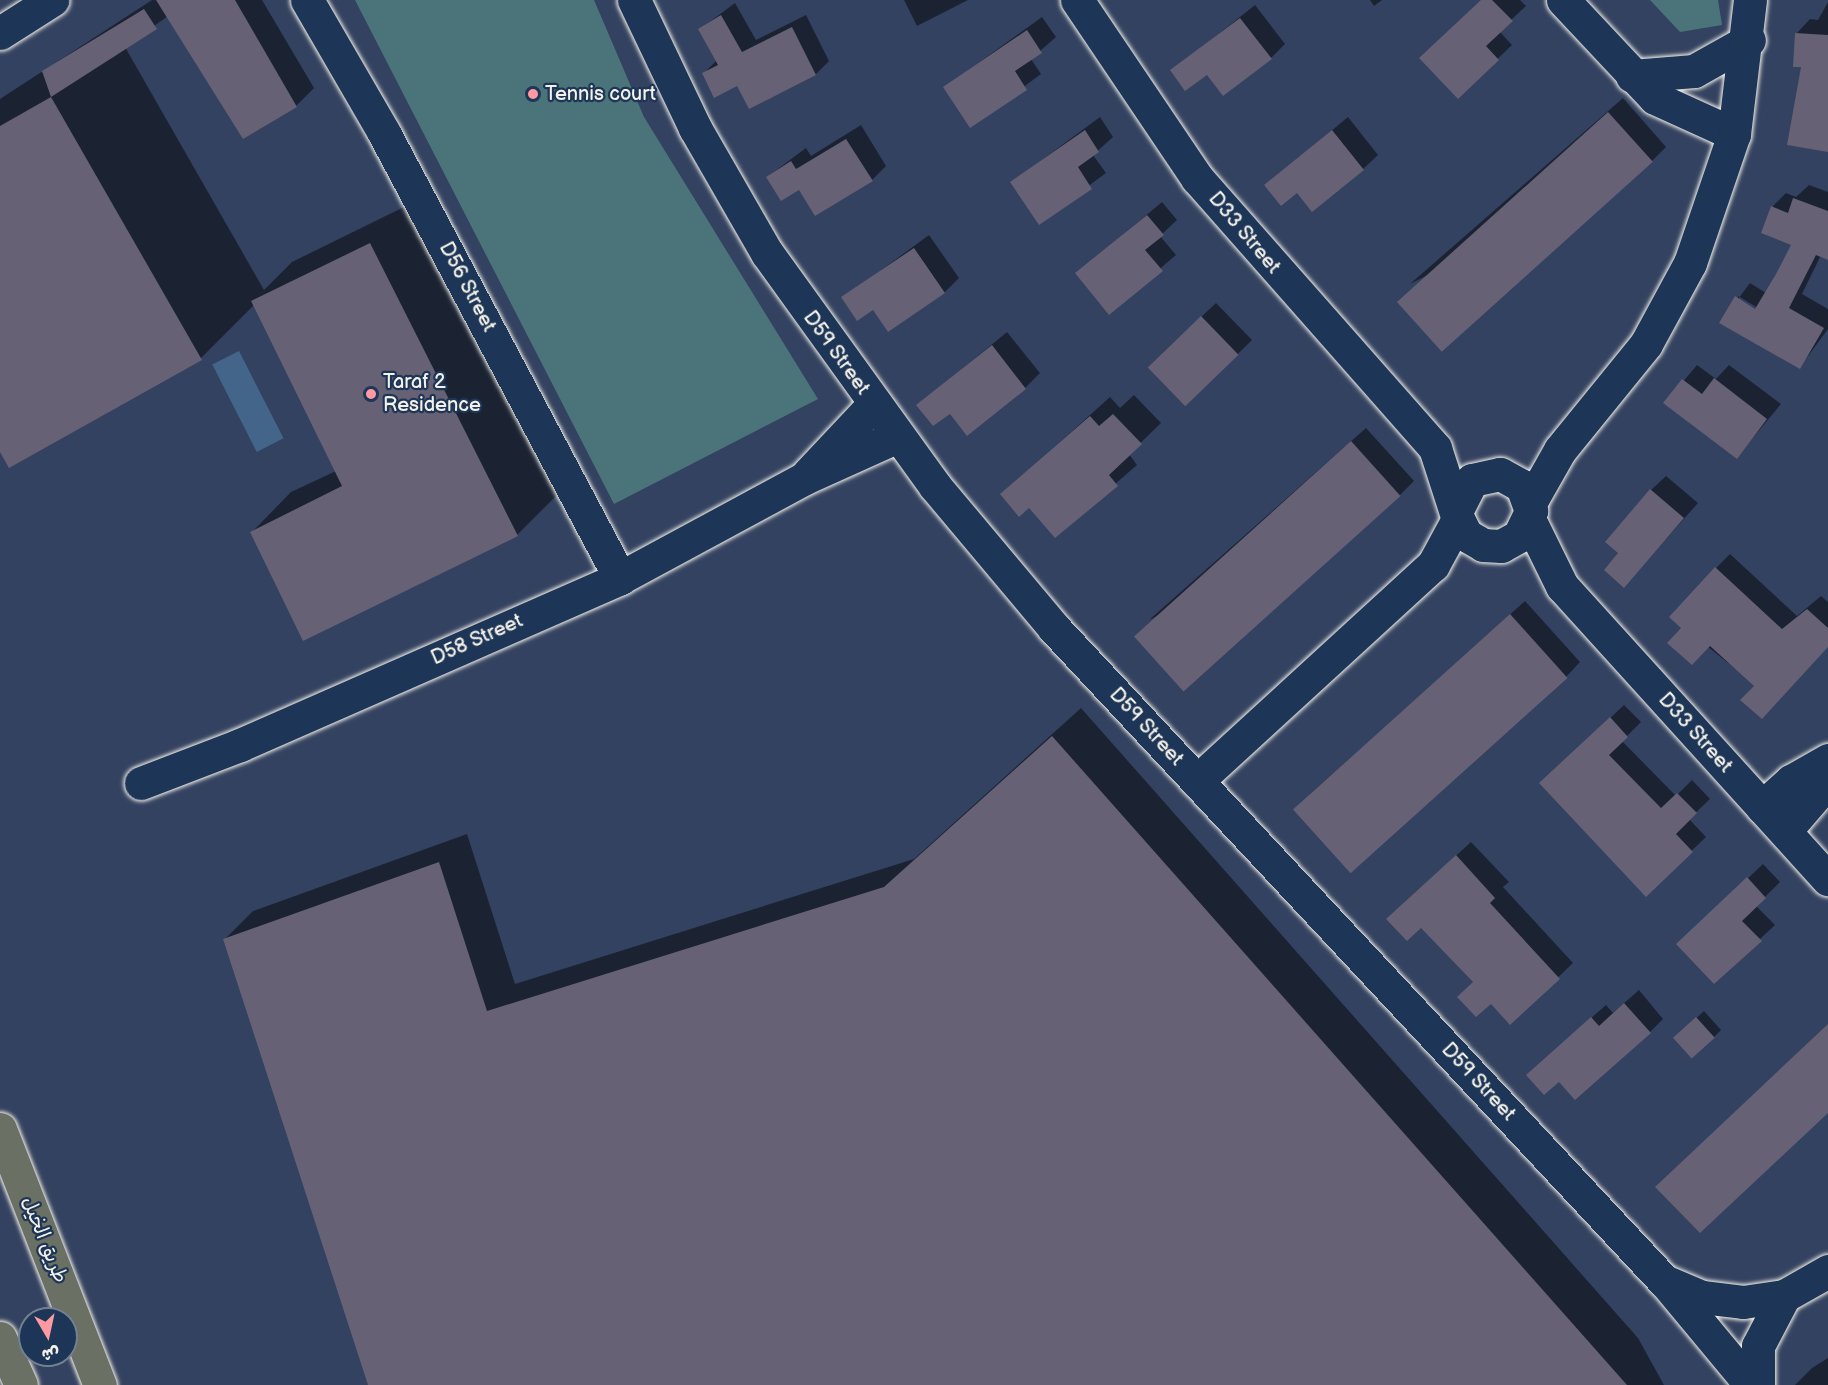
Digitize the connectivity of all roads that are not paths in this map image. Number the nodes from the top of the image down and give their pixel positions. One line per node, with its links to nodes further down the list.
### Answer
1 (52, 0): 7 (street)
2 (307, 0): 21 (street, D56 Street)
3 (634, 0): 11 (street, D59 Street)
4 (1077, 0): 13 (street, D33 Street)
5 (1563, 0): 9 (street)
6 (1750, 0): 8 (street)
7 (0, 33)
8 (1749, 40): 9 (street); 10 (street)
9 (1632, 76): 10 (street)
10 (1734, 134): 14 (street)
11 (874, 404): 12 (street, D59 Street); 16 (street, D58 Street)
12 (898, 436): 16 (street, D58 Street); 24 (street, D59 Street)
13 (1435, 448): 15 (street, D33 Street); 18 (street, D33 Street)
14 (1560, 450): 15 (street); 17 (street)
15 (1499, 474): 17 (street); 18 (street)
16 (805, 478): 21 (street, D58 Street)
17 (1530, 511): 19 (street); 22 (street, D33 Street)
18 (1457, 514): 19 (street); 20 (street)
19 (1497, 546): 20 (street); 22 (street, D33 Street)
20 (1433, 565): 24 (street)
21 (620, 578): 26 (street, D58 Street)
22 (1562, 586): 27 (street, D33 Street)
23 (1828, 760): 27 (street)
24 (1197, 781): 32 (street, D59 Street)
25 (1828, 782): 28 (street)
26 (141, 783)
27 (1762, 807): 28 (street, D33 Street)
28 (1785, 831): 29 (street, D33 Street)
29 (1828, 879)
30 (0, 1129): 36 (highway, طريق الخيل)
31 (1828, 1272): 33 (street)
32 (1664, 1281): 33 (street); 37 (street, D59 Street)
33 (1784, 1296): 38 (street)
34 (0, 1338): 35 (highway)
35 (21, 1385)
36 (100, 1385)
37 (1751, 1385)
38 (1758, 1385)

